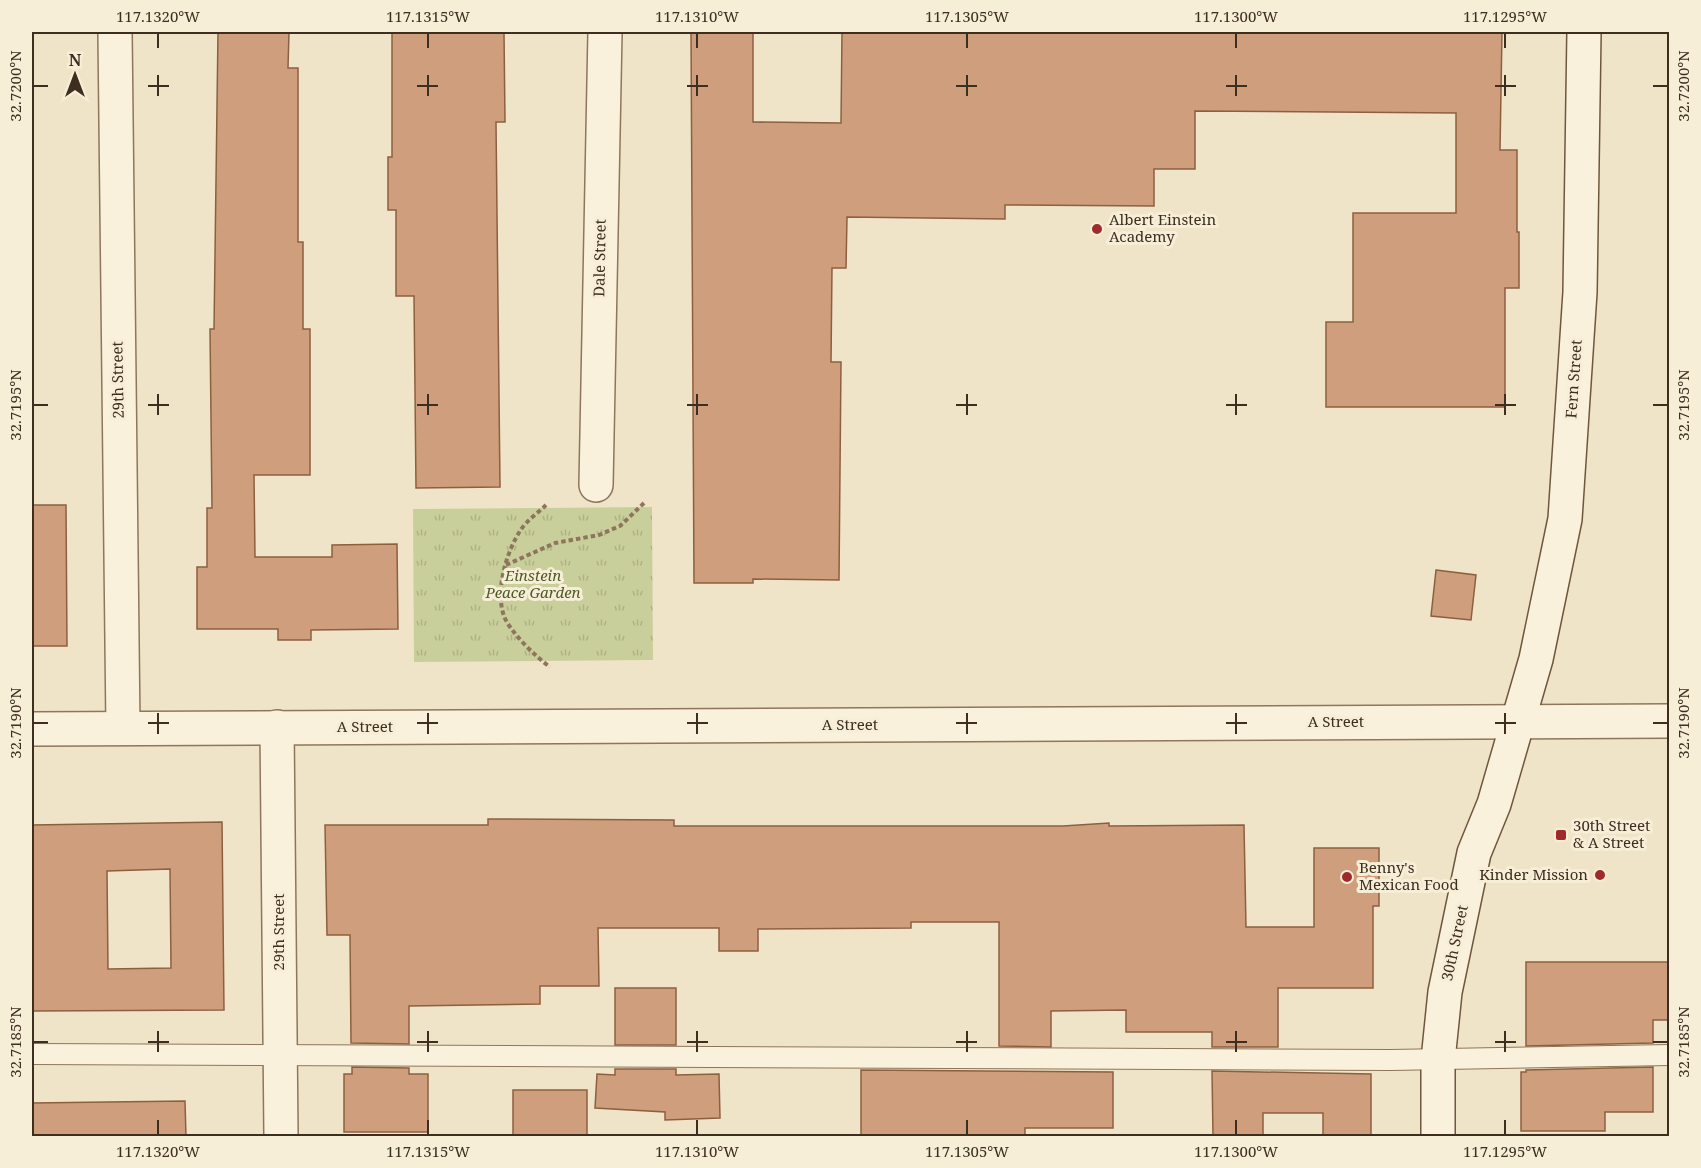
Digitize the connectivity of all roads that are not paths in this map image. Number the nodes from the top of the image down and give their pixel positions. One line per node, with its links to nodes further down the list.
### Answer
1 (115, 32): 8 (street, 29th Street)
2 (605, 32): 4 (street, Dale Street)
3 (1584, 32): 5 (street, Fern Street)
4 (596, 485)
5 (1518, 721): 6 (street, A Street); 7 (street, A Street); 13 (street, 30th Street)
6 (1670, 721)
7 (277, 727): 8 (street, A Street); 10 (street, 29th Street)
8 (123, 728): 9 (street, A Street)
9 (32, 729)
10 (280, 1053): 11 (lane); 13 (lane); 14 (street, 29th Street)
11 (32, 1054)
12 (1670, 1055): 13 (lane)
13 (1438, 1060): 15 (street, 30th Street)
14 (281, 1137)
15 (1438, 1137)

